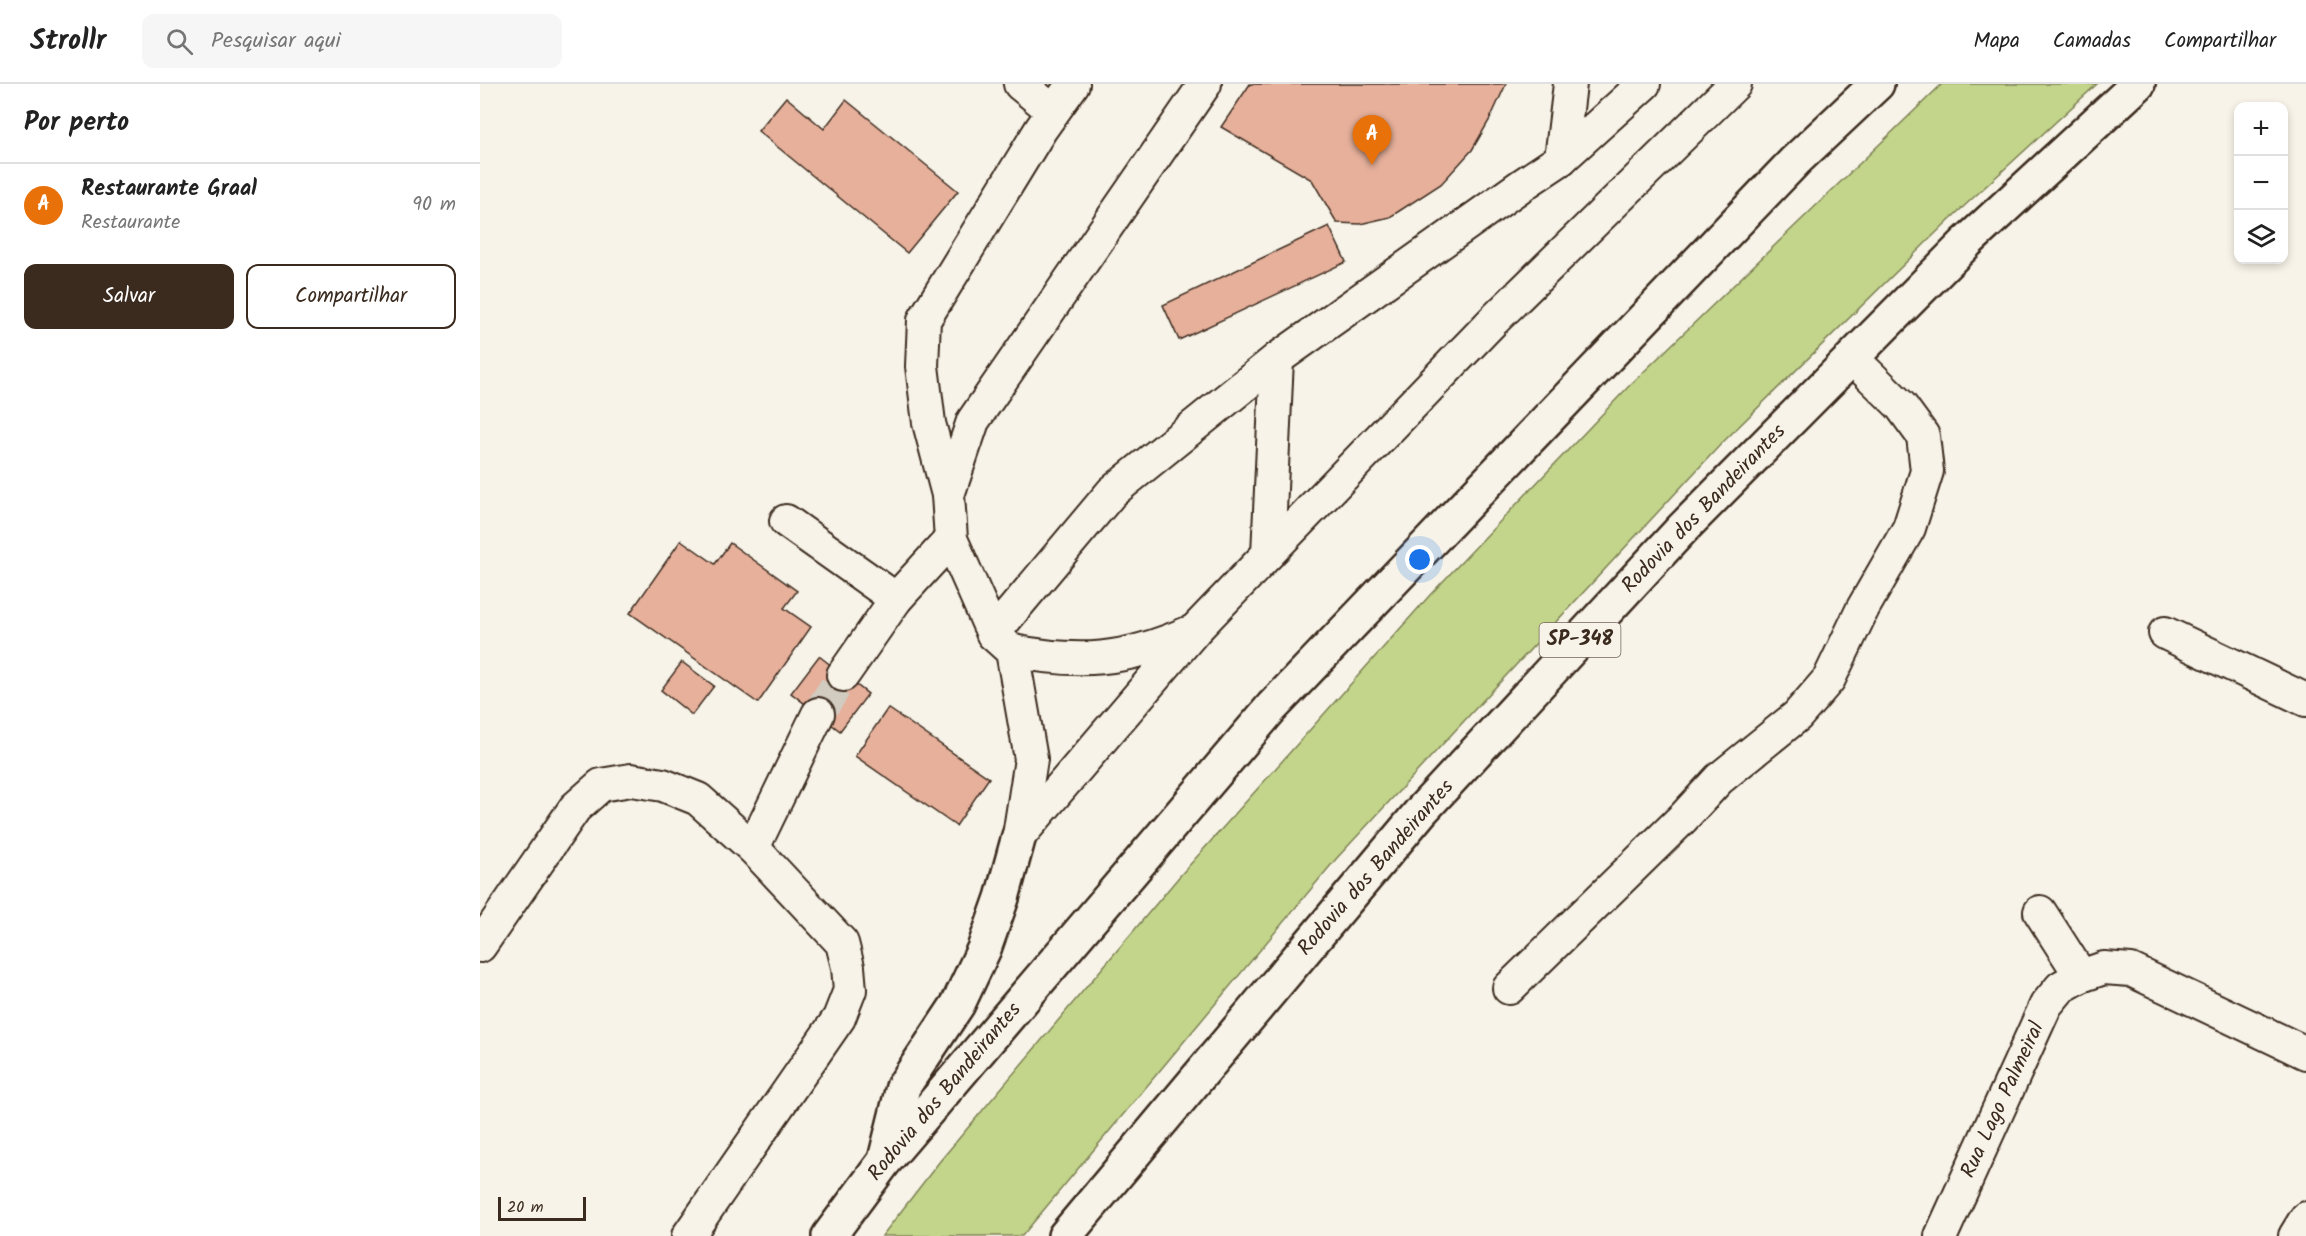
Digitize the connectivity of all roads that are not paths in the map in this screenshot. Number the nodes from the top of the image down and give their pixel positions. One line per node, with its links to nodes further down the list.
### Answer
1 (1020, 84): 9 (street)
2 (1073, 84): 9 (street)
3 (1205, 84): 13 (street)
4 (1570, 84): 10 (street)
5 (1644, 84): 10 (street)
6 (1735, 84): 16 (street)
7 (1877, 84): 31 (highway, Rodovia dos Bandeirantes)
8 (2138, 84): 11 (highway, Rodovia dos Bandeirantes / SP-348)
9 (1053, 111): 13 (street)
10 (1561, 159): 12 (street)
11 (1852, 358): 29 (street); 36 (highway, Rodovia dos Bandeirantes / SP-348)
12 (1277, 359): 16 (street); 20 (street)
13 (948, 495): 15 (street)
14 (786, 521): 17 (street)
15 (951, 539): 17 (street); 20 (street)
16 (1268, 554): 18 (street)
17 (896, 599): 21 (street)
18 (1195, 630): 20 (street); 24 (street)
19 (2165, 633): 22 (street)
20 (1003, 643): 24 (street)
21 (843, 675)
22 (2306, 700)
23 (818, 714): 25 (street)
24 (1019, 836): 31 (highway)
25 (753, 848): 27 (street); 34 (street)
26 (2040, 912): 28 (street)
27 (480, 946)
28 (2081, 976): 30 (street, Rua Lago Palmeiral); 37 (street, Rua Lago Palmeiral)
29 (1509, 988)
30 (2306, 1053)
31 (884, 1162): 35 (highway, Rodovia dos Bandeirantes)
32 (2306, 1218): 38 (street)
33 (2306, 1230): 39 (street)
34 (688, 1236)
35 (829, 1236)
36 (1065, 1236)
37 (1941, 1236)
38 (2295, 1236)
39 (2305, 1236)

